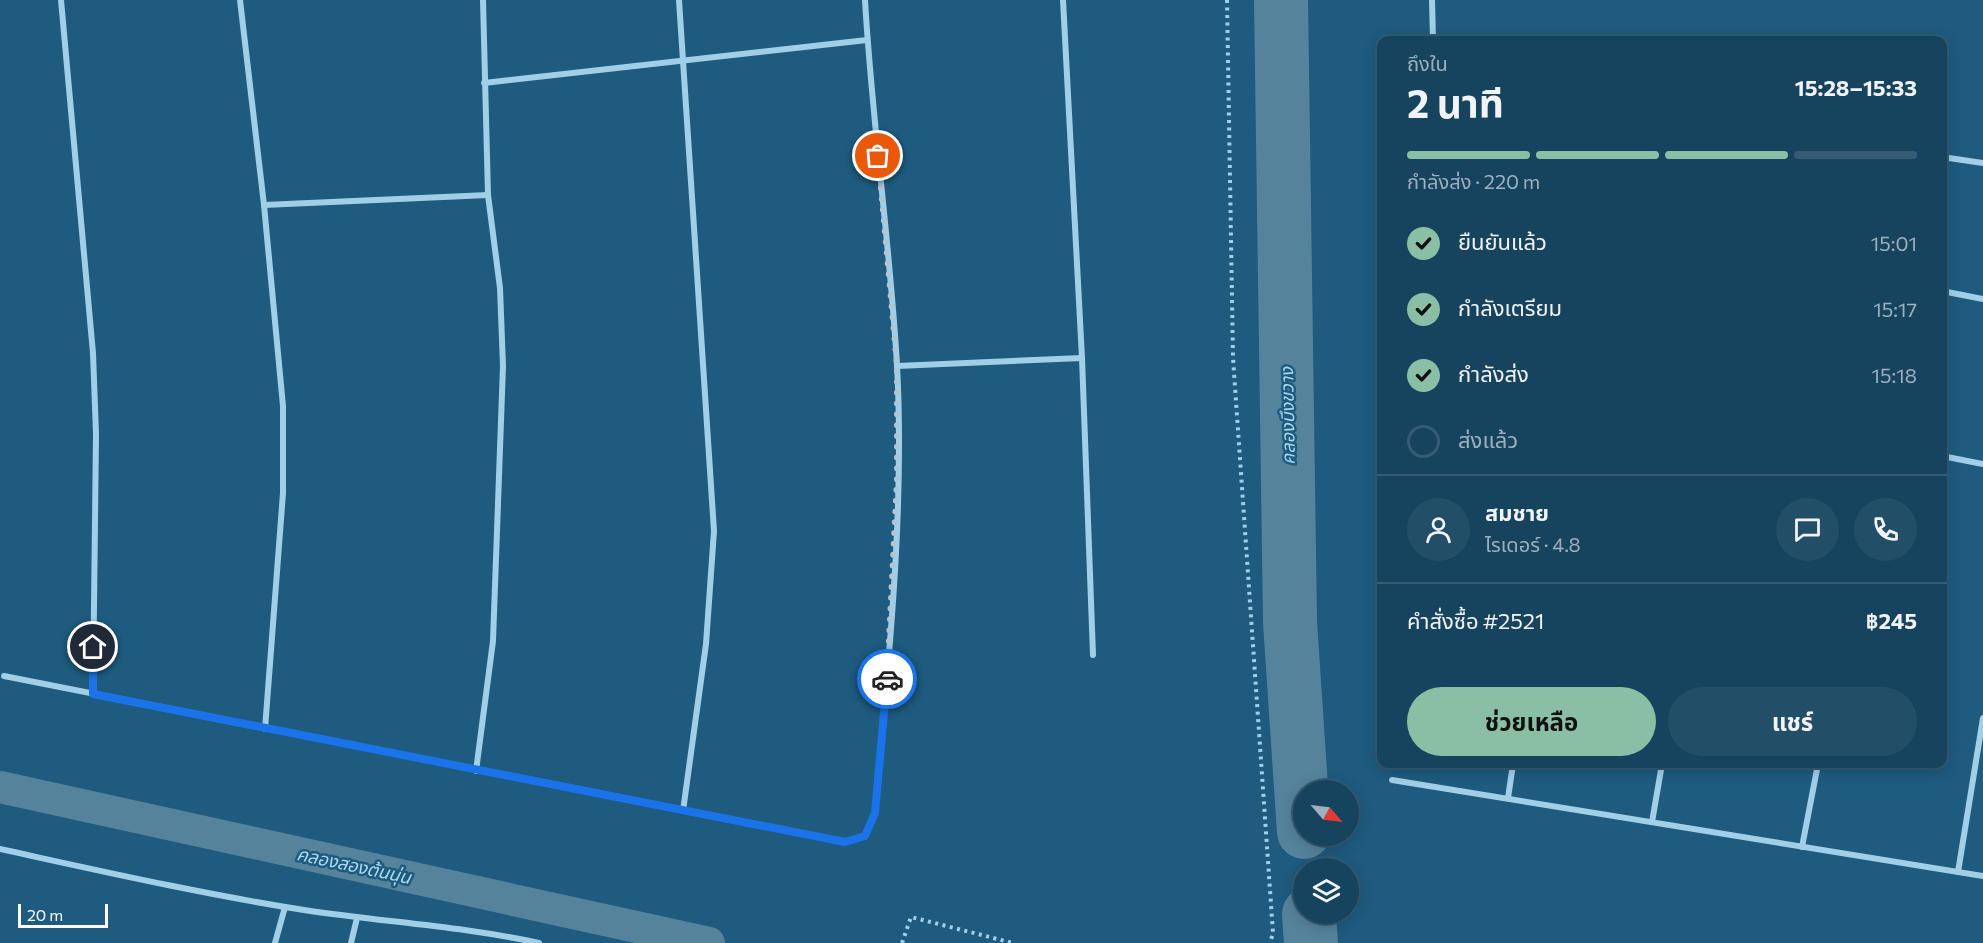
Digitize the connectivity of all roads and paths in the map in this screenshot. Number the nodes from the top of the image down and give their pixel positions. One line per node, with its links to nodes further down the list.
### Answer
1 (60, 0): 25 (street)
2 (240, 0): 16 (street)
3 (483, 0): 12 (street)
4 (679, 0): 11 (street)
5 (865, 0): 10 (street)
6 (1063, 0): 19 (street)
7 (1227, 0): 47 (path)
8 (1432, 0): 9 (street)
9 (1433, 36)
10 (867, 40): 11 (street); 20 (street)
11 (684, 61): 12 (street); 34 (street)
12 (484, 83): 15 (street)
13 (1947, 158): 14 (street)
14 (1983, 163)
15 (488, 195): 16 (street); 31 (street)
16 (264, 205): 27 (street)
17 (1947, 292): 18 (street)
18 (1983, 299)
19 (1082, 358): 20 (street); 23 (street)
20 (897, 366): 34 (street)
21 (1947, 457): 22 (street)
22 (1983, 465)
23 (1093, 655)
24 (4, 676): 25 (street)
25 (93, 694): 27 (street)
26 (1983, 718): 38 (street)
27 (265, 729): 31 (street)
28 (1512, 768): 33 (street)
29 (1661, 768): 35 (street)
30 (1817, 768): 36 (street)
31 (476, 771): 34 (street)
32 (1392, 780): 33 (street)
33 (1508, 798): 35 (street)
34 (684, 811)
35 (1653, 822): 36 (street)
36 (1802, 847): 38 (street)
37 (0, 849): 40 (street)
38 (1958, 872): 39 (street)
39 (1983, 876)
40 (285, 907): 41 (street); 42 (street)
41 (357, 918): 43 (street); 44 (street)
42 (275, 943)
43 (351, 943)
44 (539, 943)
45 (902, 943): 46 (path)
46 (1013, 943)
47 (1270, 943)

